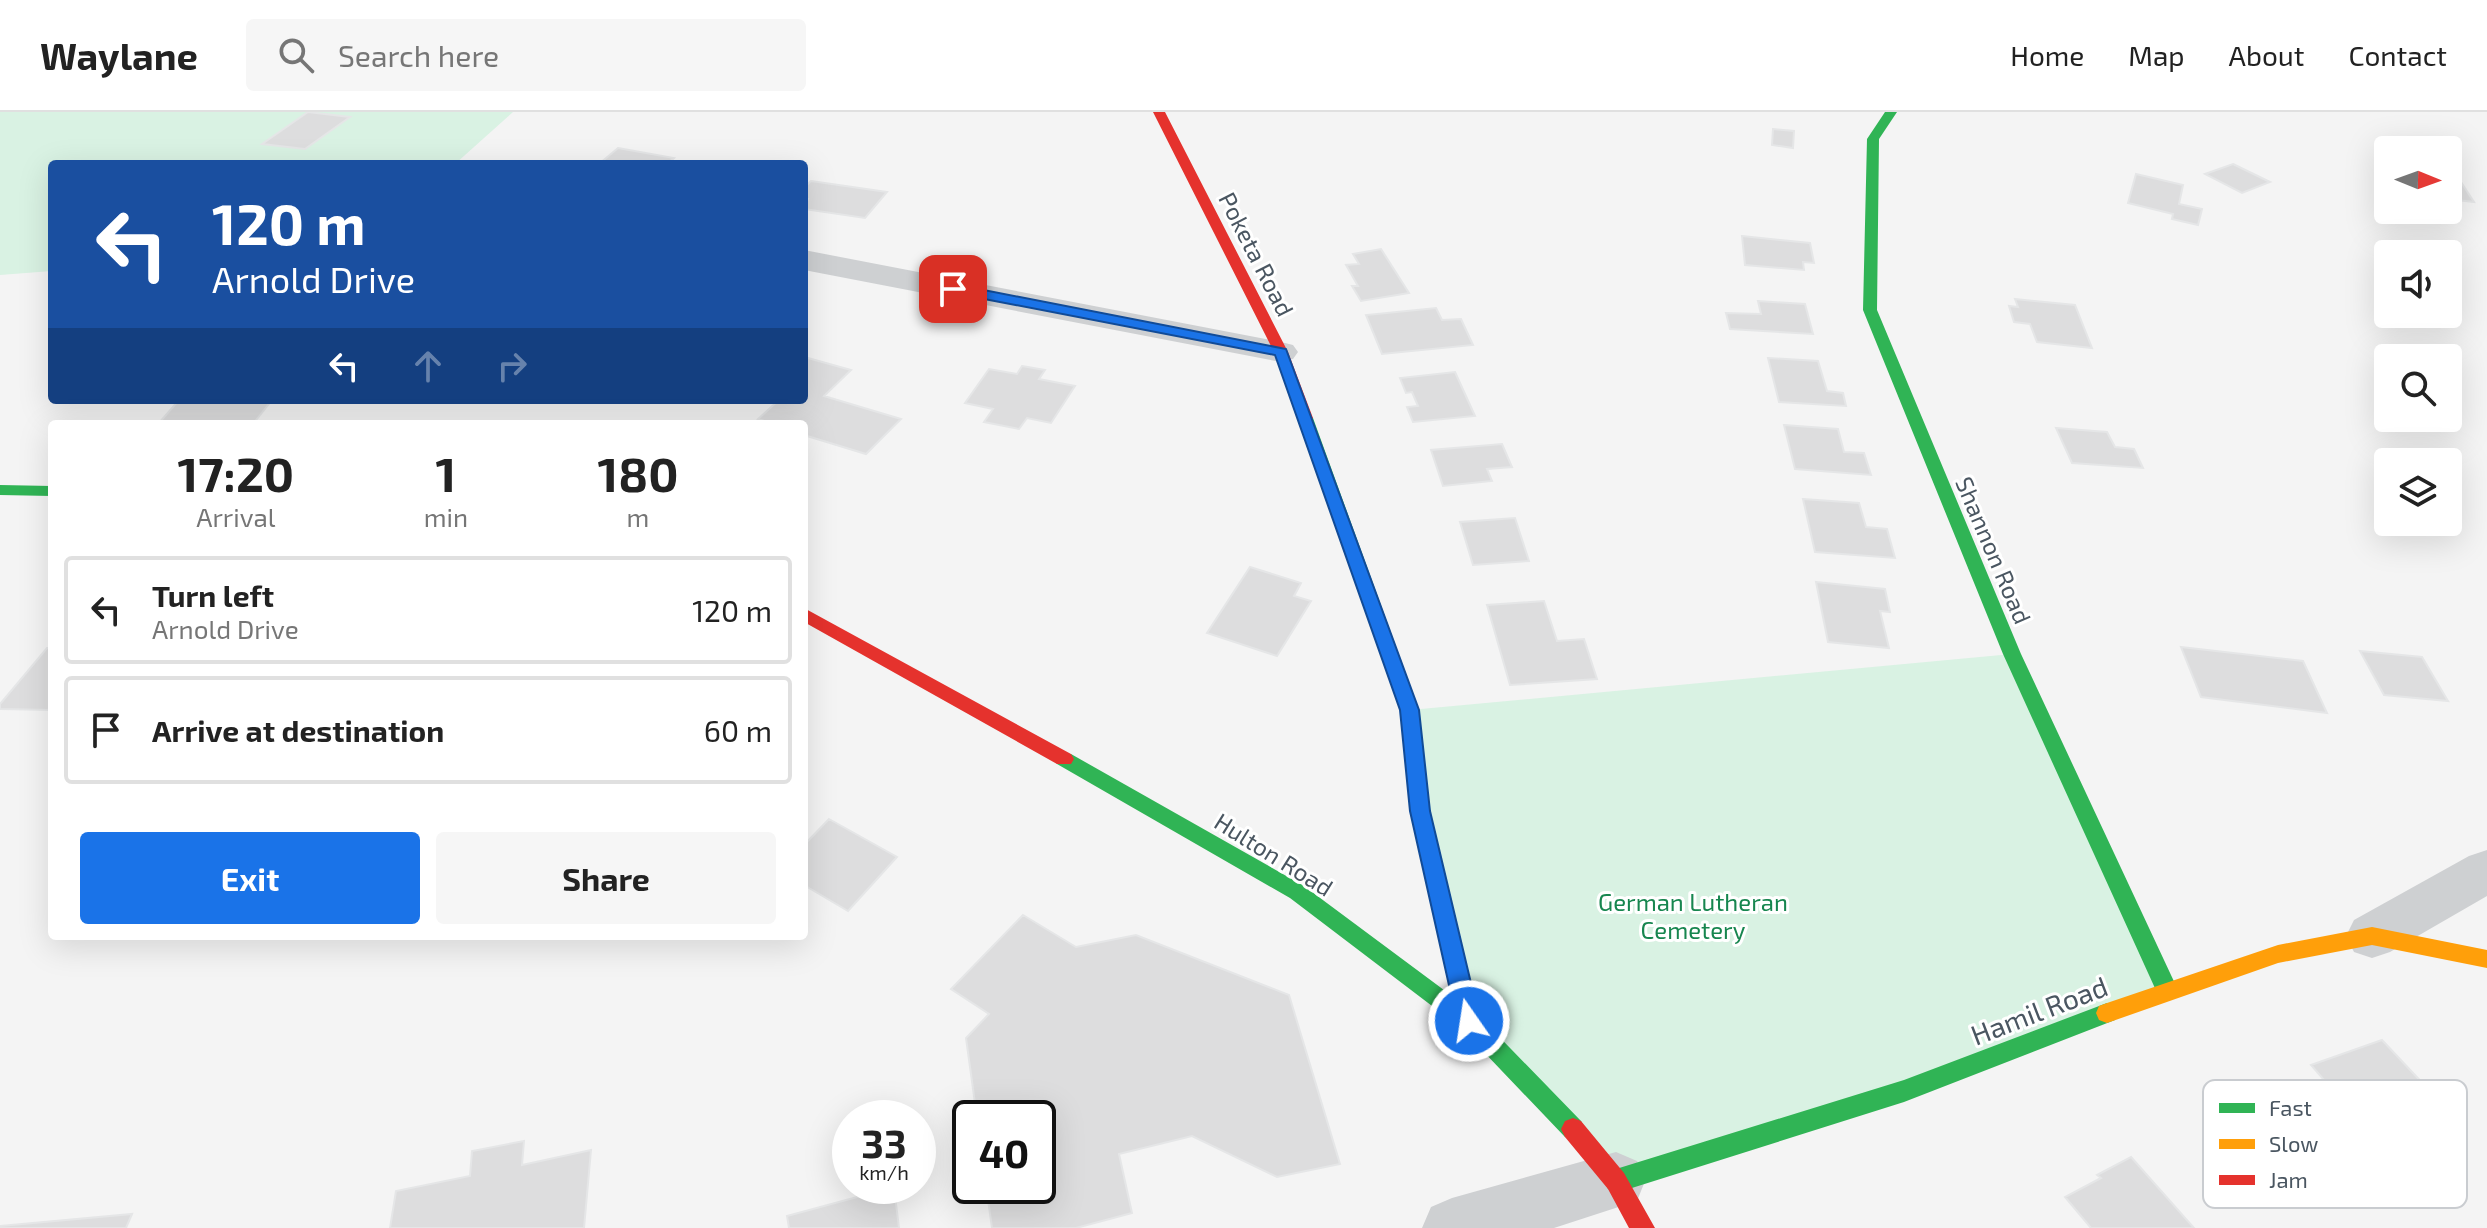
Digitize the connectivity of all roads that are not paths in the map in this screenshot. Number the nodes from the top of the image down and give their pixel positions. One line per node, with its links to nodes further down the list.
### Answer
1 (1159, 112): 4 (street, Poketa Road)
2 (1891, 112): 11 (street, Shannon Road)
3 (808, 261): 4 (street)
4 (1281, 352): 12 (street, Poketa Road)
5 (0, 490): 6 (street)
6 (48, 491)
7 (808, 616): 12 (street, Hulton Road)
8 (2487, 871): 9 (street)
9 (2372, 936): 10 (street, Hamil Road); 11 (street, Hamil Road)
10 (2487, 959)
11 (2167, 990): 13 (street, Hamil Road)
12 (1469, 1021): 13 (street, Hulton Road)
13 (1630, 1205): 14 (street)
14 (1452, 1228)

